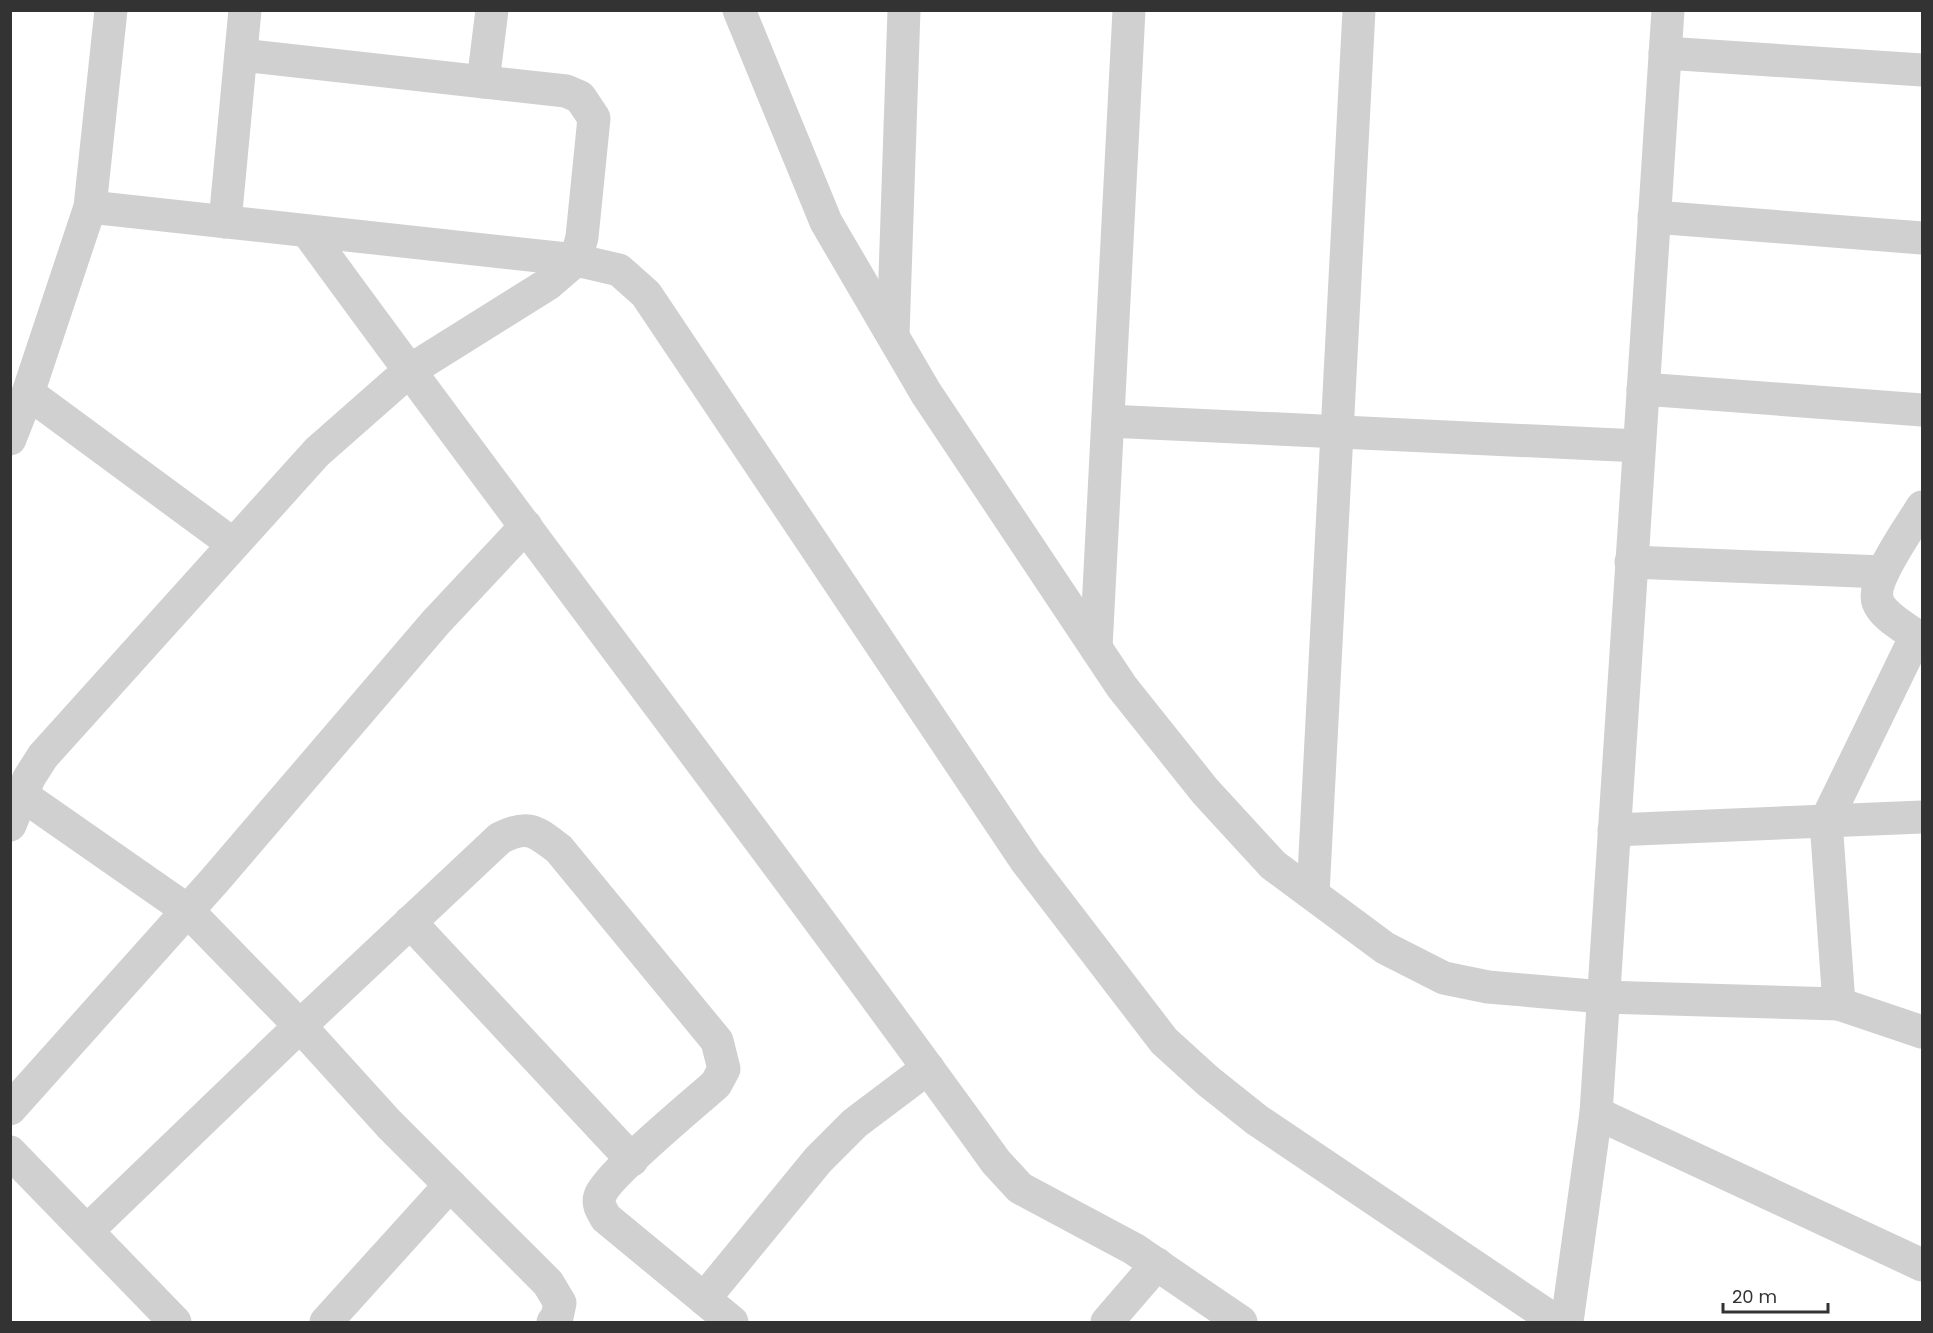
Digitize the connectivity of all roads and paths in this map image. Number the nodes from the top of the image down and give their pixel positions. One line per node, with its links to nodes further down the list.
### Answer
1 (100, 10): 9 (street)
2 (245, 10): 11 (street)
3 (492, 10): 13 (street)
4 (740, 10): 20 (street)
5 (904, 10): 20 (street)
6 (1129, 10): 25 (street)
7 (1359, 10): 26 (street)
8 (1668, 10): 10 (street)
9 (111, 11): 14 (street)
10 (1665, 53): 12 (street); 15 (street)
11 (241, 55): 13 (street); 16 (street)
12 (1923, 70)
13 (483, 82): 19 (street)
14 (90, 207): 16 (street); 23 (street)
15 (1654, 217): 18 (street); 22 (street)
16 (225, 222): 17 (street)
17 (307, 231): 19 (street); 21 (street)
18 (1923, 238)
19 (576, 260): 21 (street); 64 (street)
20 (893, 335): 35 (street)
21 (409, 370): 30 (street); 31 (street)
22 (1643, 389): 24 (street); 28 (street)
23 (28, 393): 27 (street); 31 (street)
24 (1923, 410)
25 (1108, 421): 26 (street); 35 (street)
26 (1335, 432): 28 (street); 41 (street)
27 (10, 439)
28 (1639, 446): 32 (street)
29 (1923, 507): 33 (street)
30 (526, 526): 42 (street); 48 (street)
31 (233, 544): 36 (street)
32 (1632, 562): 33 (street); 40 (street)
33 (1883, 572): 34 (street)
34 (1919, 639): 38 (street)
35 (1096, 648): 41 (street)
36 (22, 795): 39 (street); 42 (street)
37 (1923, 817): 38 (street)
38 (1826, 821): 40 (street); 45 (street)
39 (10, 825)
40 (1614, 830): 44 (street)
41 (1313, 894): 44 (street)
42 (187, 910): 46 (street); 49 (street)
43 (410, 922): 46 (street); 52 (street); 52 (street)
44 (1604, 997): 45 (street); 50 (street)
45 (1839, 1004): 47 (street)
46 (300, 1026): 53 (street); 54 (street)
47 (1923, 1032)
48 (928, 1068): 55 (street); 57 (street)
49 (10, 1109)
50 (1596, 1113): 56 (street); 65 (street)
51 (10, 1152): 54 (street)
52 (632, 1160): 57 (street)
53 (450, 1185): 59 (street); 60 (street)
54 (87, 1231): 58 (street)
55 (1157, 1264): 62 (street); 63 (street)
56 (1923, 1265)
57 (704, 1299): 61 (street)
58 (175, 1323)
59 (326, 1323)
60 (553, 1323)
61 (732, 1323)
62 (1107, 1323)
63 (1241, 1323)
64 (1557, 1323)
65 (1567, 1323)

